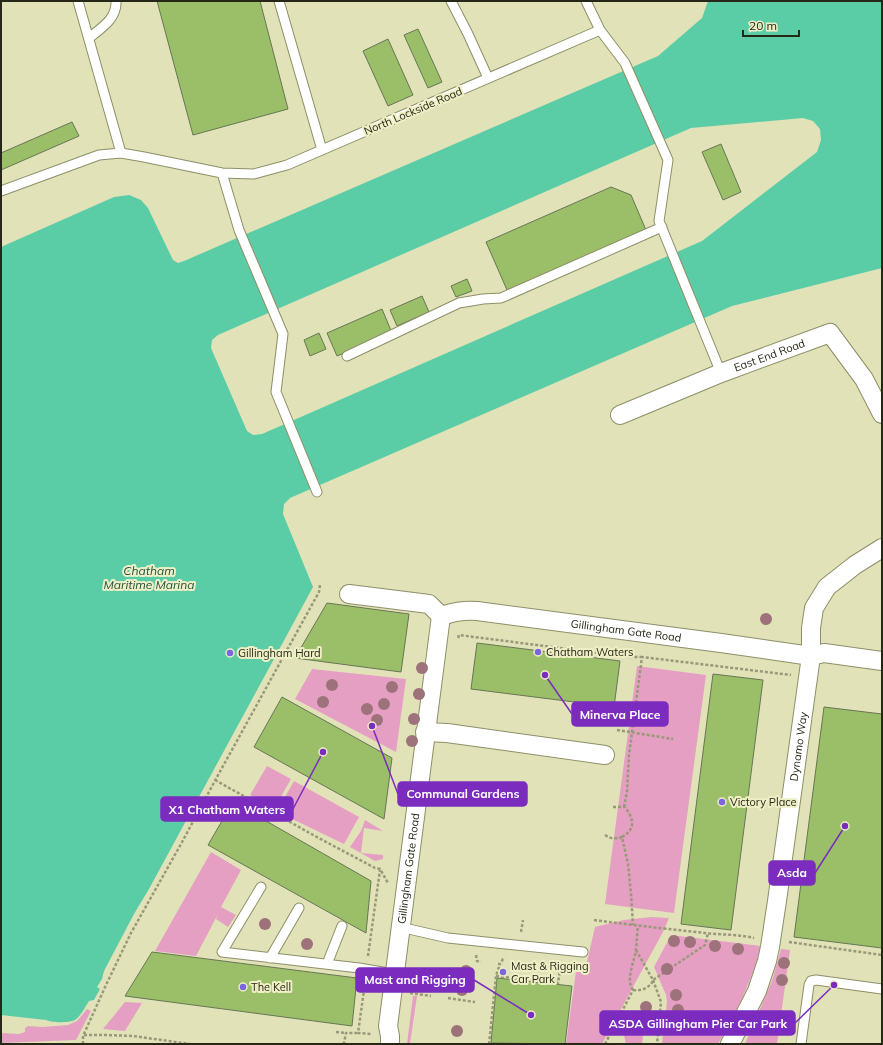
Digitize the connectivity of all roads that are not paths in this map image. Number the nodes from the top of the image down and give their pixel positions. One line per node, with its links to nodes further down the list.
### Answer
1 (78, 1): 7 (lane)
2 (116, 1): 7 (lane)
3 (279, 1): 9 (lane)
4 (451, 1): 8 (lane)
5 (586, 1): 6 (lane)
6 (600, 30): 8 (lane, North Lockside Road); 13 (lane)
7 (89, 38): 10 (lane)
8 (488, 78): 9 (lane, North Lockside Road)
9 (322, 150): 11 (lane, North Lockside Road)
10 (121, 153): 11 (lane, North Lockside Road); 12 (lane, North Lockside Road)
11 (222, 173): 18 (lane)
12 (1, 190)
13 (662, 227): 14 (lane); 15 (lane)
14 (346, 356)
15 (721, 373): 16 (street, East End Road); 17 (street, East End Road)
16 (882, 414)
17 (620, 415)
18 (317, 492)
19 (882, 548): 22 (street)
20 (349, 594): 21 (street)
21 (441, 616): 22 (street, Gillingham Gate Road); 24 (street, Gillingham Gate Road)
22 (811, 656): 23 (street); 38 (street, Dynamo Way)
23 (882, 661)
24 (425, 732): 25 (street); 29 (street, Gillingham Gate Road)
25 (605, 755)
26 (261, 887): 31 (lane)
27 (299, 908): 31 (lane)
28 (342, 926): 32 (lane)
29 (400, 927): 30 (lane); 33 (street, Gillingham Gate Road)
30 (583, 952)
31 (270, 958): 32 (lane)
32 (327, 964): 33 (lane)
33 (394, 974): 35 (street, Gillingham Gate Road)
34 (882, 989): 39 (lane)
35 (388, 1026): 36 (street, Gillingham Gate Road); 37 (street, Gillingham Gate Road)
36 (376, 1044)
37 (390, 1044)
38 (730, 1044)
39 (801, 1044)

